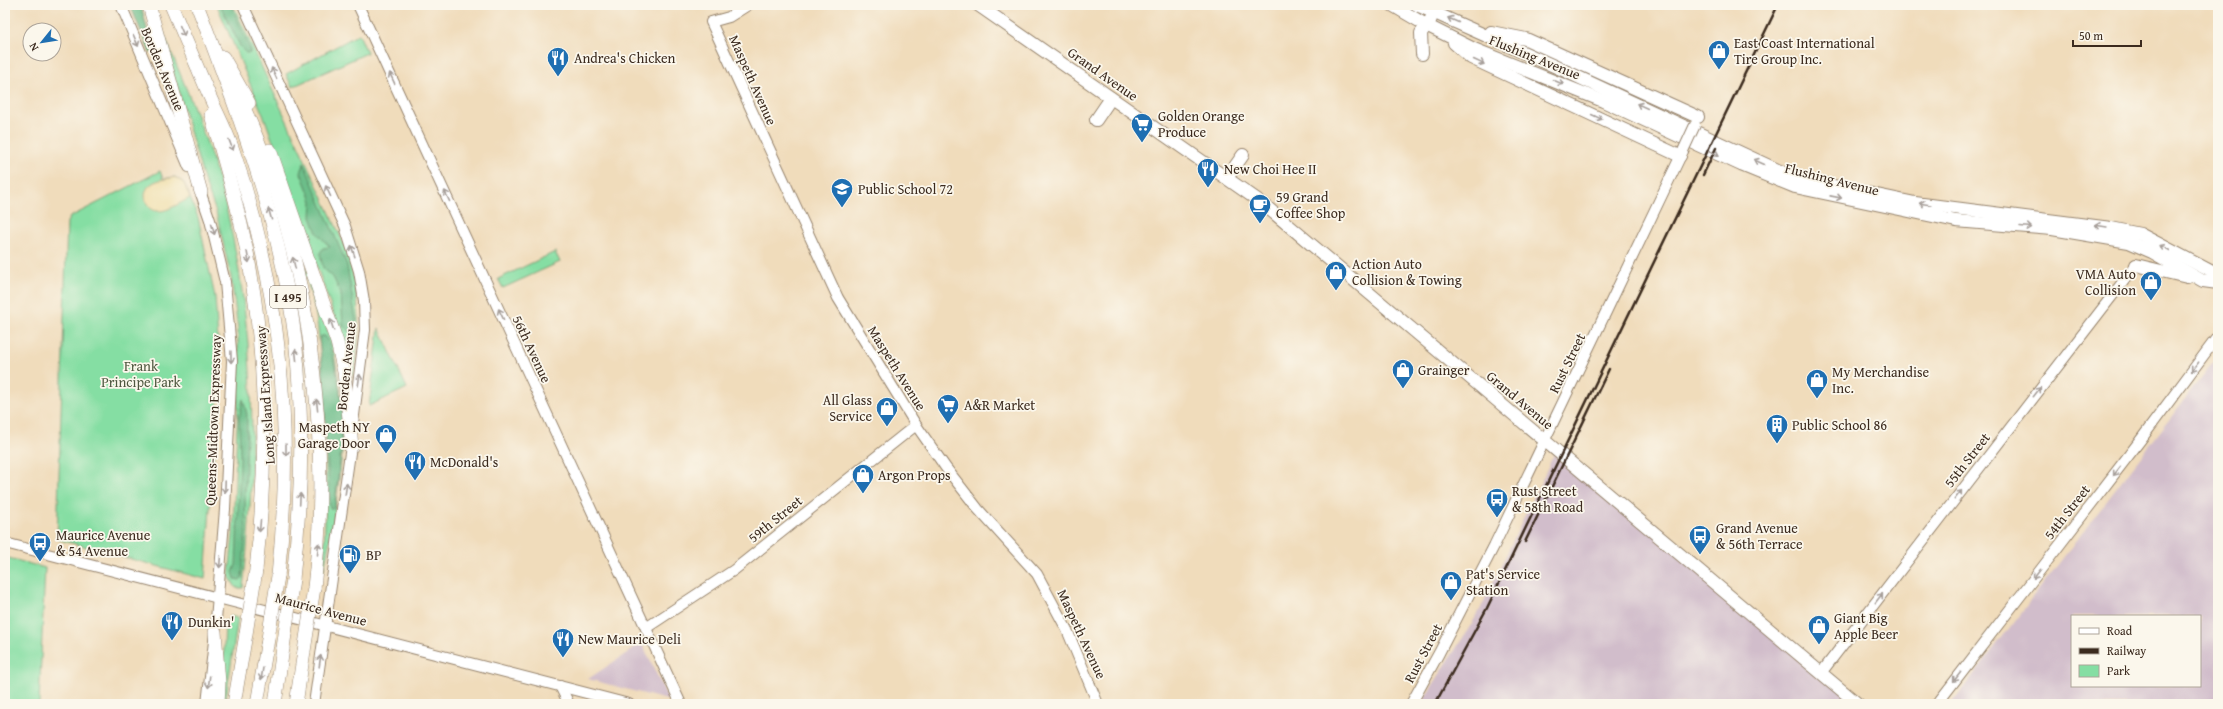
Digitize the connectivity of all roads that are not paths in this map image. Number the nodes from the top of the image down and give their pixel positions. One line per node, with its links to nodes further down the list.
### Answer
1 (122, 5): 21 (main road, Borden Avenue, one-way to 21)
2 (149, 5): 25 (highway)
3 (171, 5): 17 (highway, Long Island Expressway / I 495, one-way to 17)
4 (196, 5): 13 (highway, I 495)
5 (242, 5): 33 (main road, Borden Avenue, one-way to 5)
6 (358, 5): 37 (main road, 56th Avenue, one-way to 6)
7 (748, 5): 31 (main road, Maspeth Avenue)
8 (978, 5): 18 (main road, Grand Avenue)
9 (1392, 5): 12 (main road, Flushing Avenue)
10 (1417, 5): 11 (main road, Flushing Avenue)
11 (1435, 13): 12 (main road); 14 (main road, Flushing Avenue, one-way to 11)
12 (1426, 25): 15 (main road, Flushing Avenue); 16 (main road)
13 (206, 26): 33 (highway, one-way to 13); 45 (highway, I 495, one-way to 13, bridge); 46 (highway, one-way to 13, bridge)
14 (1470, 28): 20 (main road); 27 (main road, Flushing Avenue, one-way to 14)
15 (1450, 37): 22 (main road, one-way to 22); 28 (main road, Flushing Avenue, one-way to 28)
16 (1422, 54)
17 (193, 58): 43 (highway, one-way to 43, bridge); 44 (highway, Long Island Expressway / I 495, one-way to 44, bridge)
18 (1111, 98): 19 (main road); 24 (main road, Grand Avenue)
19 (1096, 120)
20 (1697, 121): 22 (main road, Rust Street, bridge)
21 (179, 144): 25 (main road, Queens-Midtown Expressway)
22 (1682, 154): 32 (main road, Rust Street)
23 (1243, 156): 24 (main road)
24 (1227, 178): 32 (main road, Grand Avenue)
25 (200, 192): 35 (main road, Queens-Midtown Expressway, one-way to 35)
26 (2136, 265): 28 (main road); 39 (main road, 55th Street, one-way to 26)
27 (2218, 275)
28 (2203, 281): 29 (main road, Flushing Avenue)
29 (2218, 283)
30 (2218, 336): 54 (main road, 54th Street, one-way to 54)
31 (916, 425): 37 (main road, 59th Street); 51 (main road, Maspeth Avenue)
32 (1545, 441): 39 (main road, Grand Avenue); 52 (main road, Rust Street)
33 (352, 446): 36 (main road, Borden Avenue, one-way to 33)
34 (5, 543): 35 (main road, Maurice Avenue)
35 (218, 597): 36 (main road, Maurice Avenue); 38 (main road, Queens-Midtown Expressway)
36 (326, 625): 40 (main road, Maurice Avenue); 47 (main road, Borden Avenue, one-way to 36)
37 (646, 628): 50 (main road, 56th Avenue)
38 (215, 632): 41 (main road, Queens-Midtown Expressway, one-way to 41); 42 (highway)
39 (1821, 673): 53 (main road, Grand Avenue)
40 (560, 686): 48 (main road); 49 (main road, Maurice Avenue)
41 (207, 704)
42 (218, 704)
43 (234, 704)
44 (257, 704)
45 (275, 704)
46 (296, 704)
47 (314, 704)
48 (569, 704)
49 (629, 704)
50 (681, 704)
51 (1098, 704)
52 (1411, 704)
53 (1858, 704)
54 (1937, 704)

